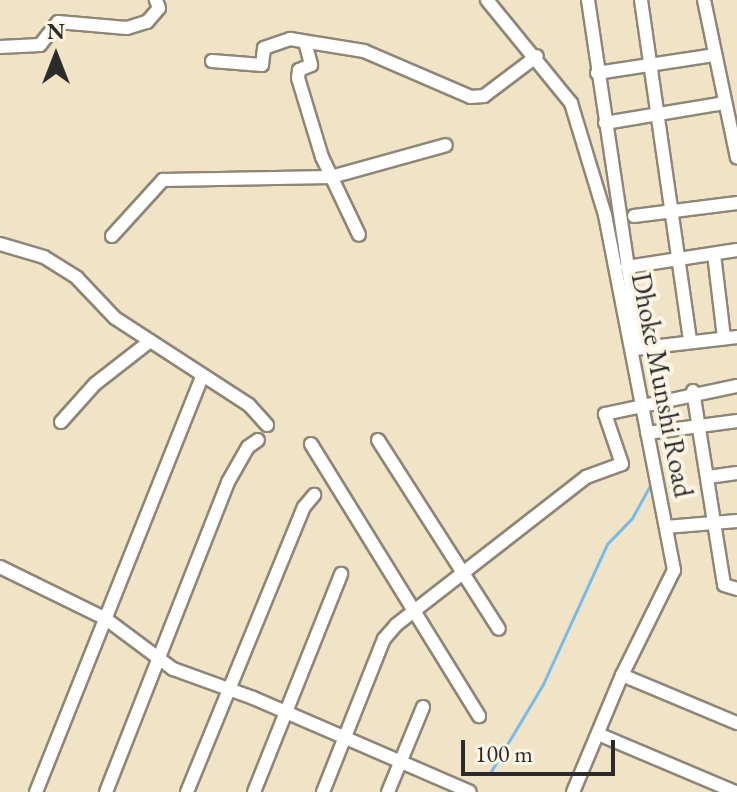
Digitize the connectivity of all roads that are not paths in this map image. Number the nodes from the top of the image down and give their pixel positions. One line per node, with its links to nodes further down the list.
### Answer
1 (156, 0): 7 (street)
2 (487, 0): 9 (street, Dhoke Munshi Road)
3 (588, 0): 12 (street)
4 (641, 0): 11 (street)
5 (704, 0): 8 (street)
6 (305, 42): 9 (street); 10 (street); 18 (street)
7 (0, 47)
8 (714, 55): 11 (street); 13 (street)
9 (537, 56): 32 (street, Dhoke Munshi Road)
10 (212, 61)
11 (649, 65): 12 (street); 14 (street)
12 (597, 73): 15 (street)
13 (724, 103): 14 (street); 17 (street)
14 (655, 114): 15 (street); 20 (street)
15 (605, 123): 28 (street)
16 (446, 145): 18 (street)
17 (737, 158)
18 (331, 177): 22 (street); 23 (street)
19 (737, 203): 20 (street)
20 (670, 210): 21 (street); 27 (street)
21 (634, 216)
22 (359, 235)
23 (112, 236)
24 (0, 244): 30 (street)
25 (737, 250): 26 (street)
26 (714, 254): 27 (street); 29 (street)
27 (678, 260): 28 (street); 31 (street)
28 (627, 267): 32 (street)
29 (731, 338): 31 (street)
30 (150, 341): 33 (street); 38 (street)
31 (690, 342): 32 (street)
32 (635, 349): 36 (street, Dhoke Munshi Road)
33 (202, 376): 39 (street); 56 (street)
34 (737, 386): 35 (street)
35 (693, 391): 36 (street); 40 (street)
36 (641, 402): 41 (street, Dhoke Munshi Road); 52 (street)
37 (737, 421): 40 (street)
38 (61, 422)
39 (267, 425)
40 (699, 425): 41 (street); 46 (street)
41 (647, 433): 50 (street, Dhoke Munshi Road)
42 (258, 440): 58 (street)
43 (378, 440): 52 (street)
44 (311, 444): 55 (street)
45 (737, 473): 46 (street)
46 (708, 477): 49 (street)
47 (314, 495): 60 (street)
48 (737, 521): 49 (street)
49 (714, 523): 50 (street); 54 (street)
50 (666, 527): 59 (street, Dhoke Munshi Road)
51 (0, 567): 56 (street)
52 (461, 573): 55 (street); 57 (street)
53 (341, 574): 62 (street)
54 (737, 589)
55 (413, 611): 63 (street); 66 (street)
56 (106, 619): 58 (street); 69 (street)
57 (499, 629)
58 (161, 660): 60 (street); 70 (street)
59 (622, 675): 64 (street); 65 (street, Dhoke Munshi Road)
60 (228, 689): 62 (street); 71 (street)
61 (423, 707): 67 (street)
62 (286, 712): 66 (street); 72 (street)
63 (479, 716)
64 (737, 723)
65 (598, 734): 76 (street, Dhoke Munshi Road); 77 (street)
66 (344, 737): 67 (street); 73 (street)
67 (400, 762): 68 (street); 74 (street)
68 (442, 786): 75 (street)
69 (36, 792)
70 (106, 792)
71 (187, 792)
72 (254, 792)
73 (323, 792)
74 (388, 792)
75 (470, 792)
76 (573, 792)
77 (735, 792)

